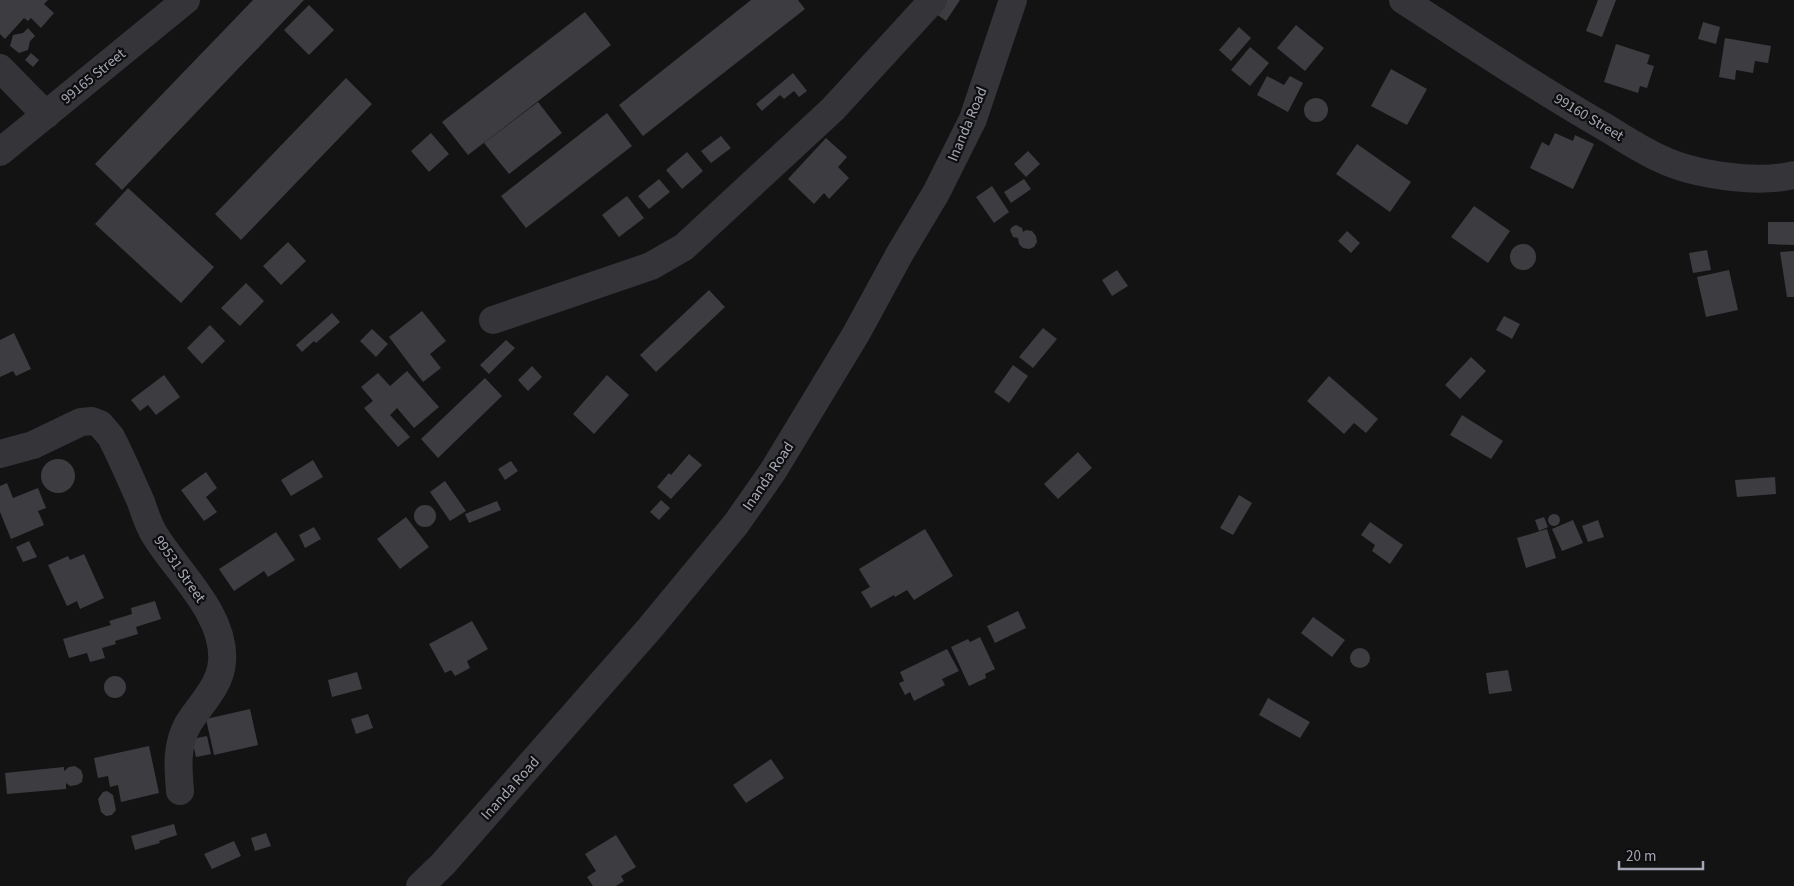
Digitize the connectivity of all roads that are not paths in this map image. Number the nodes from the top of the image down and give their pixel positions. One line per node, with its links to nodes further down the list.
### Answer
1 (186, 0): 6 (street, 99165 Street)
2 (933, 0): 9 (street)
3 (1013, 0): 12 (street, Inanda Road)
4 (1404, 0): 8 (street, 99160 Street)
5 (0, 68): 6 (street)
6 (46, 115): 7 (street, 99165 Street)
7 (0, 152)
8 (1794, 175)
9 (493, 320)
10 (0, 454): 11 (street, 99531 Street)
11 (180, 791)
12 (420, 886)

